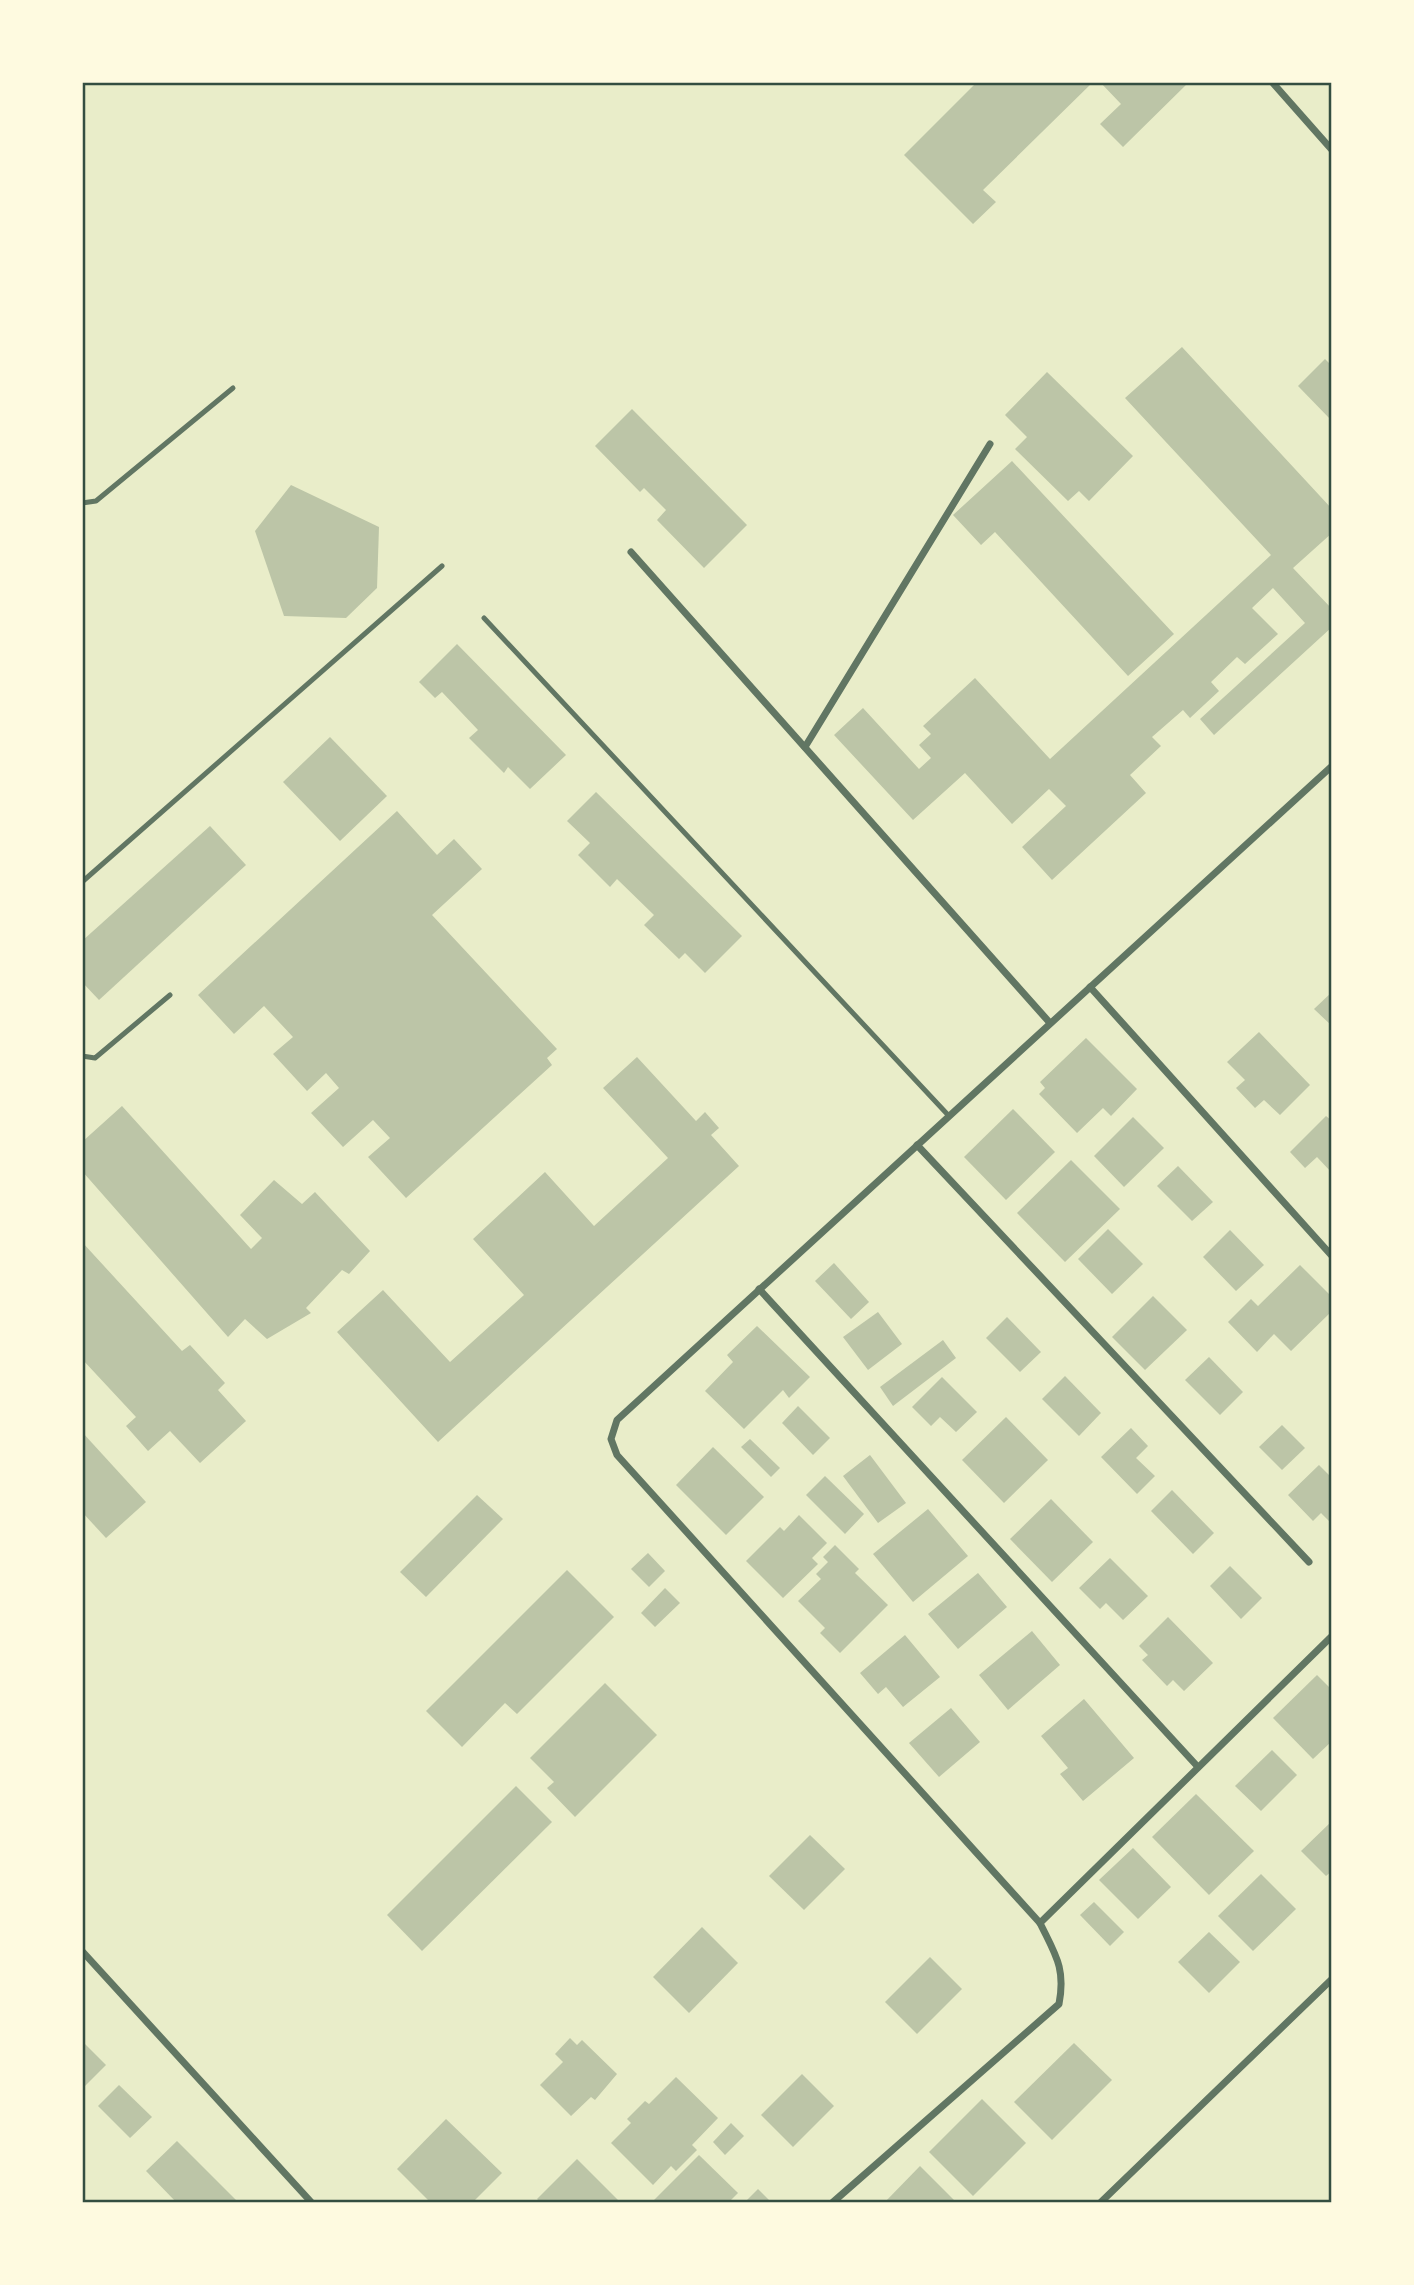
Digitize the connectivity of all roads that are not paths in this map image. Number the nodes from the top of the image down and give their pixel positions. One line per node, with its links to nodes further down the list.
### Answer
1 (1272, 82): 2 (street)
2 (1332, 150)
3 (233, 388): 5 (lane)
4 (990, 444): 9 (street)
5 (82, 503)
6 (631, 552): 9 (street)
7 (442, 566): 11 (lane)
8 (484, 618): 16 (lane)
9 (805, 747): 14 (street)
10 (1332, 766): 12 (street)
11 (82, 882)
12 (1090, 987): 14 (street); 18 (street)
13 (170, 995): 15 (lane)
14 (1050, 1023): 16 (street)
15 (82, 1056)
16 (949, 1116): 17 (street)
17 (917, 1145): 19 (street); 20 (street)
18 (1332, 1256)
19 (760, 1289): 22 (street); 23 (street)
20 (1309, 1562)
21 (1332, 1636): 22 (street)
22 (1198, 1768): 23 (street)
23 (1040, 1923): 27 (street)
24 (82, 1951): 26 (street)
25 (1332, 1979): 28 (street)
26 (312, 2203)
27 (832, 2203)
28 (1100, 2203)

